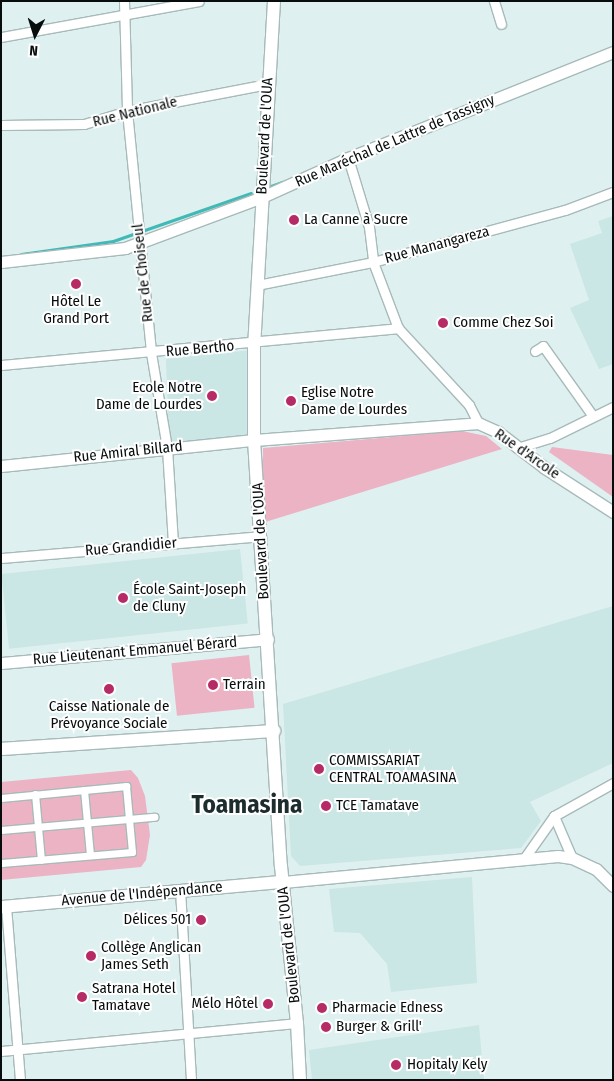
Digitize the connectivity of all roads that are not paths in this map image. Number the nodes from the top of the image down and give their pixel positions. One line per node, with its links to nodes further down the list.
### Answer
1 (124, 1): 5 (street, Rue de Choiseul)
2 (199, 1): 5 (street)
3 (274, 1): 9 (main road, Boulevard de l'OUA)
4 (494, 1): 6 (street)
5 (125, 16): 7 (street); 10 (street, Rue de Choiseul)
6 (501, 24)
7 (1, 37)
8 (613, 52): 12 (street, Rue Maréchal de Lattre de Tassigny)
9 (267, 84): 10 (street, Rue Nationale); 14 (main road, Boulevard de l'OUA)
10 (127, 111): 11 (street, Rue Nationale); 15 (street, Rue de Choiseul)
11 (1, 125)
12 (348, 158): 14 (street, Rue Maréchal de Lattre de Tassigny); 17 (street)
13 (613, 192): 17 (street, Rue Manangareza)
14 (262, 197): 15 (street, Rue Maréchal de Lattre de Tassigny); 18 (main road, Boulevard de l'OUA)
15 (139, 241): 16 (street, Rue Maréchal de Lattre de Tassigny); 22 (street, Rue de Choiseul)
16 (1, 262)
17 (373, 262): 18 (street, Rue Manangareza); 19 (street)
18 (257, 285): 20 (main road, Boulevard de l'OUA)
19 (398, 328): 20 (street, Rue Bertho); 26 (street)
20 (254, 344): 22 (street, Rue Bertho); 27 (main road, Boulevard de l'OUA)
21 (534, 351): 25 (street)
22 (151, 353): 23 (street, Rue Bertho); 28 (street, Rue de Choiseul)
23 (1, 365)
24 (613, 407): 25 (street)
25 (593, 416): 29 (street)
26 (478, 423): 27 (street, Rue d'Arcole); 29 (street, Rue d'Arcole)
27 (254, 440): 28 (street, Rue Amiral Billard); 32 (main road, Boulevard de l'OUA)
28 (167, 448): 30 (street, Rue Amiral Billard); 33 (street, Rue de Choiseul)
29 (517, 448): 31 (street, Rue d'Arcole)
30 (1, 466)
31 (613, 512)
32 (261, 536): 33 (street, Rue Grandidier); 35 (main road, Boulevard de l'OUA)
33 (173, 543): 34 (street, Rue Grandidier)
34 (1, 558)
35 (268, 639): 36 (street, Rue Lieutenant Emmanuel Bérard); 37 (main road, Boulevard de l'OUA)
36 (1, 663)
37 (274, 731): 38 (main road); 54 (main road, Boulevard de l'OUA)
38 (1, 748)
39 (613, 783): 43 (street)
40 (84, 790): 41 (street); 45 (street); 46 (street)
41 (35, 794): 42 (street); 47 (street)
42 (1, 798)
43 (554, 816): 50 (street); 52 (street)
44 (154, 817): 45 (street)
45 (129, 819): 46 (street); 49 (street)
46 (87, 823): 47 (street); 49 (street)
47 (38, 827): 48 (street); 51 (street)
48 (1, 830)
49 (90, 855): 51 (street)
50 (572, 858): 52 (street); 55 (street)
51 (40, 860): 53 (street)
52 (523, 860): 54 (street)
53 (1, 863)
54 (283, 882): 56 (main road, Avenue de l'Indépendance); 58 (main road, Boulevard de l'OUA)
55 (613, 886)
56 (180, 889): 57 (main road, Avenue de l'Indépendance); 59 (street)
57 (4, 906): 60 (street)
58 (297, 1023): 59 (street); 64 (main road, Boulevard de l'OUA)
59 (186, 1033): 60 (street); 63 (street)
60 (17, 1049): 61 (street); 62 (street)
61 (1, 1051)
62 (20, 1080)
63 (191, 1080)
64 (300, 1080)

